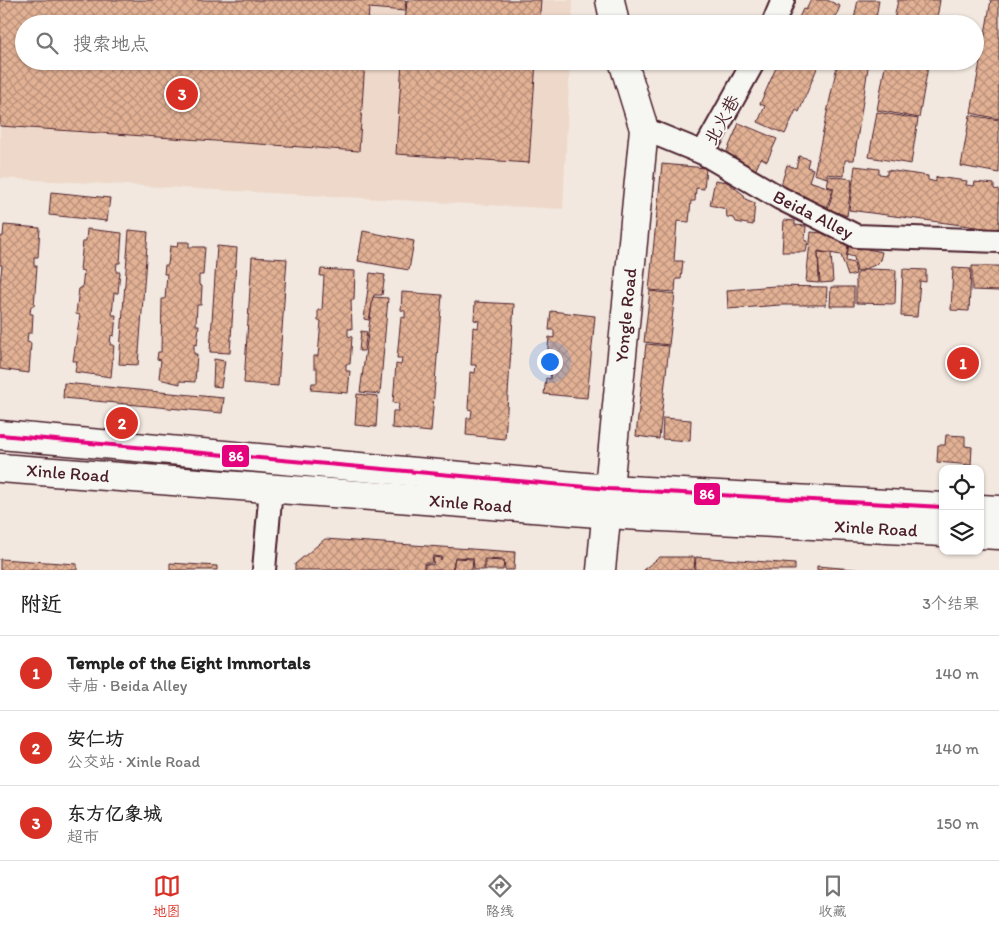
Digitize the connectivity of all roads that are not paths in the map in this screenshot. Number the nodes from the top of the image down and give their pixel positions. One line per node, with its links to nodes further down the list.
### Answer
1 (610, 0): 3 (main road)
2 (783, 0): 4 (street)
3 (613, 15)
4 (777, 15)
5 (626, 70): 7 (main road, Yongle Road)
6 (749, 70): 8 (street, 北火巷)
7 (644, 129): 8 (street, Beida Alley); 13 (main road, Yongle Road)
8 (703, 153): 9 (street, Beida Alley)
9 (999, 241)
10 (0, 435): 13 (main road, Xinle Road)
11 (0, 468): 12 (main road, Xinle Road)
12 (271, 488): 13 (main road, Xinle Road); 20 (street)
13 (607, 501): 14 (main road, Xinle Road); 17 (main road, Xinle Road); 21 (main road, Yongle Road)
14 (939, 507)
15 (984, 509): 16 (main road)
16 (999, 510)
17 (939, 532)
18 (984, 534): 19 (main road)
19 (999, 535)
20 (264, 570)
21 (601, 570)

